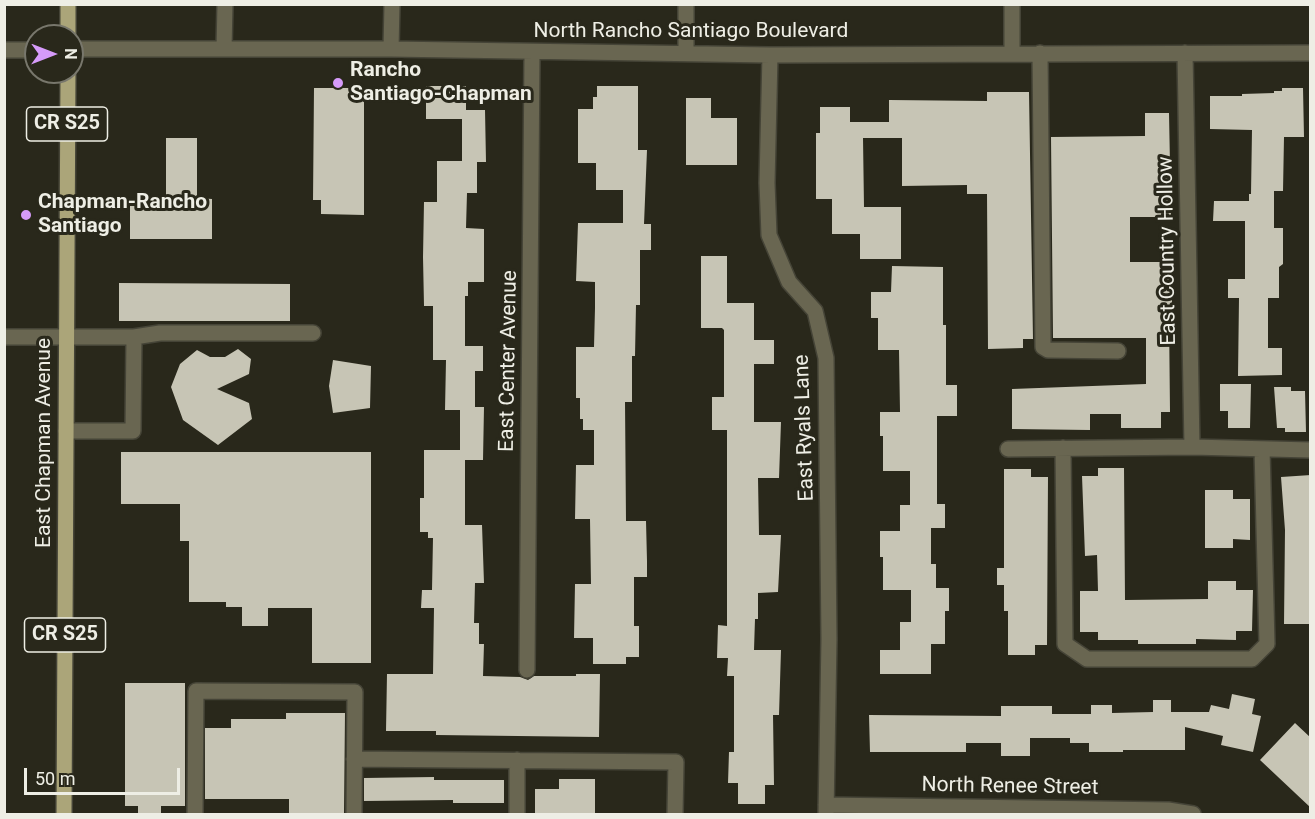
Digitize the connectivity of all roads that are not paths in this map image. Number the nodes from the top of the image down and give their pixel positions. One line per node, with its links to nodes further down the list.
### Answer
1 (68, 4): 6 (main road)
2 (225, 4): 8 (street)
3 (392, 4): 9 (street)
4 (686, 4): 13 (street)
5 (1012, 4): 14 (street)
6 (68, 24)
7 (84, 49): 8 (street, North Rancho Santiago Boulevard)
8 (224, 49): 9 (street, North Rancho Santiago Boulevard)
9 (391, 49): 12 (street, North Rancho Santiago Boulevard)
10 (24, 50): 11 (street)
11 (4, 51)
12 (532, 53): 13 (street, North Rancho Santiago Boulevard); 31 (street, East Center Avenue)
13 (686, 53): 18 (street, North Rancho Santiago Boulevard)
14 (1012, 53): 15 (street, North Rancho Santiago Boulevard); 18 (street, North Rancho Santiago Boulevard)
15 (1040, 53): 16 (street, North Rancho Santiago Boulevard); 24 (street)
16 (1185, 53): 17 (street, North Rancho Santiago Boulevard); 26 (street, East Country Hollow)
17 (1311, 53)
18 (770, 55): 34 (street, East Ryals Lane)
19 (68, 84): 23 (main road, East Chapman Avenue / CR S25)
20 (313, 333): 22 (street)
21 (4, 337): 23 (street)
22 (134, 337): 23 (street); 25 (street)
23 (66, 338): 25 (main road, East Chapman Avenue / CR S25)
24 (1118, 351)
25 (66, 431): 35 (main road, East Chapman Avenue / CR S25)
26 (1192, 447): 27 (street); 29 (street)
27 (1063, 448): 28 (street); 29 (street)
28 (1008, 449)
29 (1262, 449): 30 (street)
30 (1311, 450)
31 (526, 670)
32 (354, 759): 33 (street); 36 (street); 37 (street)
33 (517, 760): 38 (street); 39 (street)
34 (826, 810): 40 (street, North Renee Street)
35 (64, 814)
36 (195, 814)
37 (354, 814)
38 (517, 814)
39 (675, 814)
40 (1193, 814)

